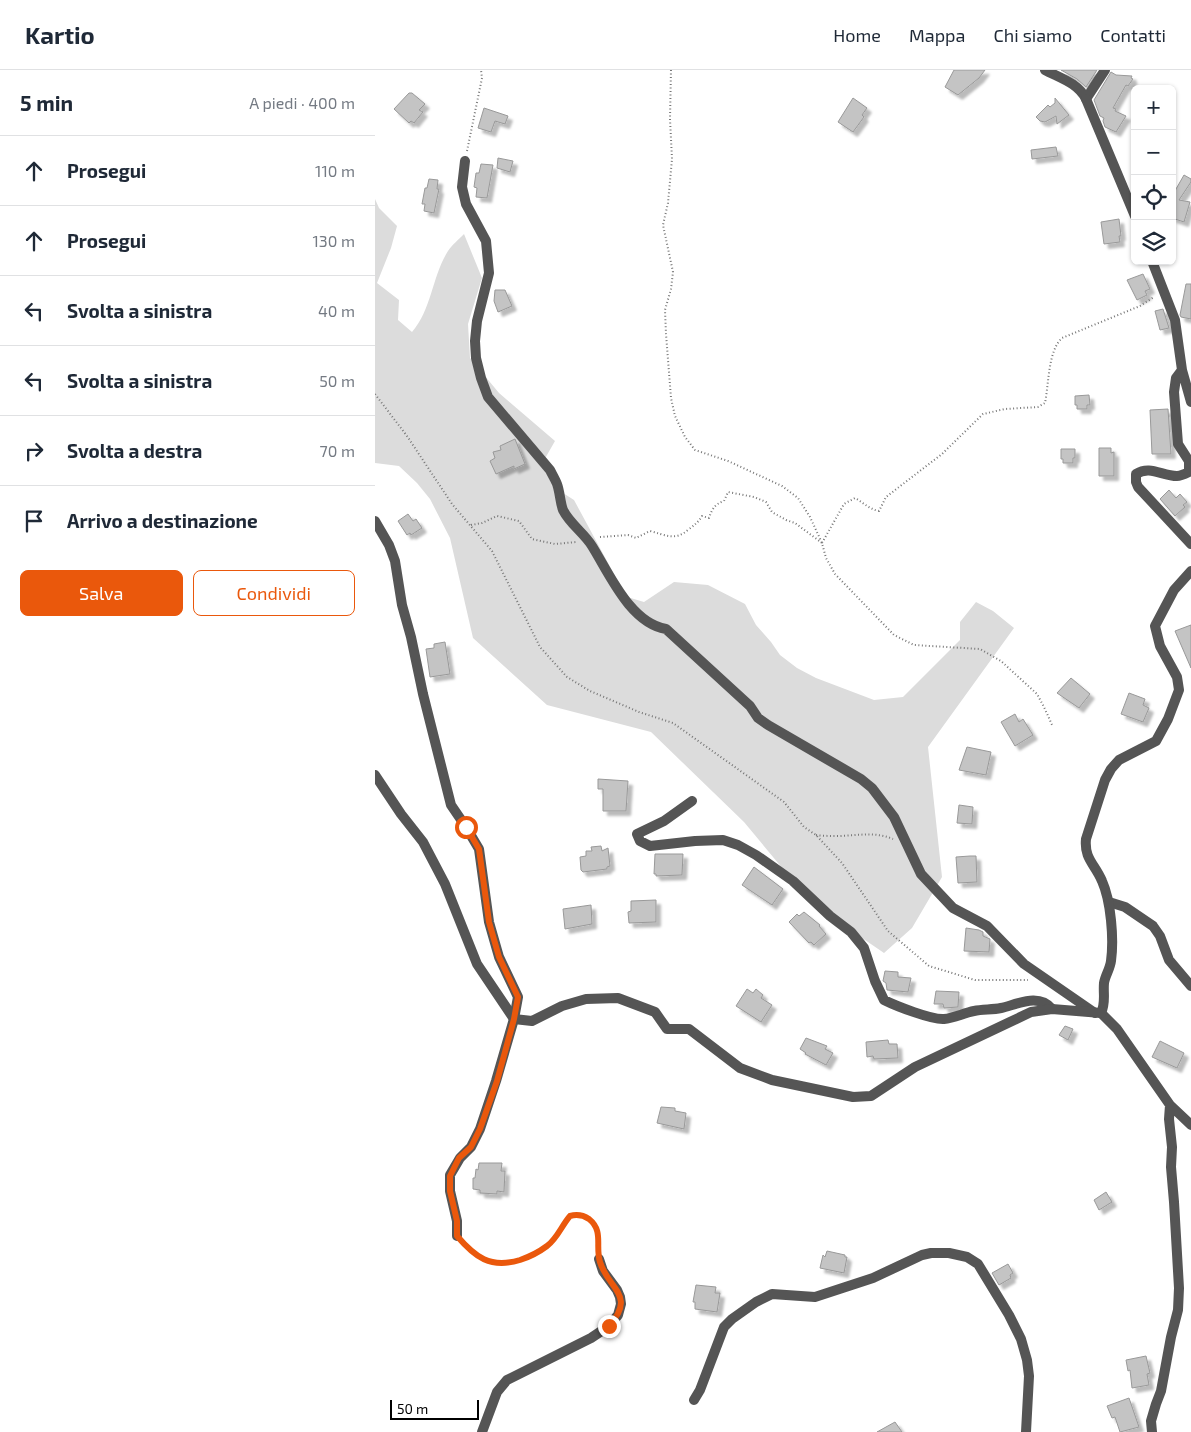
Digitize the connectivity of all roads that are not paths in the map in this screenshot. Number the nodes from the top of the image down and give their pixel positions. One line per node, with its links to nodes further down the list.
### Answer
1 (1045, 70): 3 (street)
2 (1105, 70): 3 (street)
3 (1086, 99): 5 (street)
4 (465, 161): 18 (street)
5 (1131, 206)
6 (1154, 265): 7 (street)
7 (1182, 370): 8 (street); 9 (street)
8 (1191, 402)
9 (1190, 462): 11 (street)
10 (375, 522): 19 (street)
11 (1191, 544)
12 (1191, 571): 15 (street)
13 (375, 775): 19 (street)
14 (692, 801): 17 (street)
15 (1109, 902): 16 (street); 18 (street)
16 (1191, 986)
17 (1052, 1009): 18 (street); 19 (street)
18 (1098, 1013): 20 (street)
19 (514, 1019): 22 (street)
20 (1169, 1105): 21 (street); 27 (street)
21 (1191, 1126)
22 (457, 1236)
23 (599, 1260): 25 (street)
24 (694, 1400): 26 (street)
25 (482, 1432)
26 (1026, 1432)
27 (1152, 1432)

